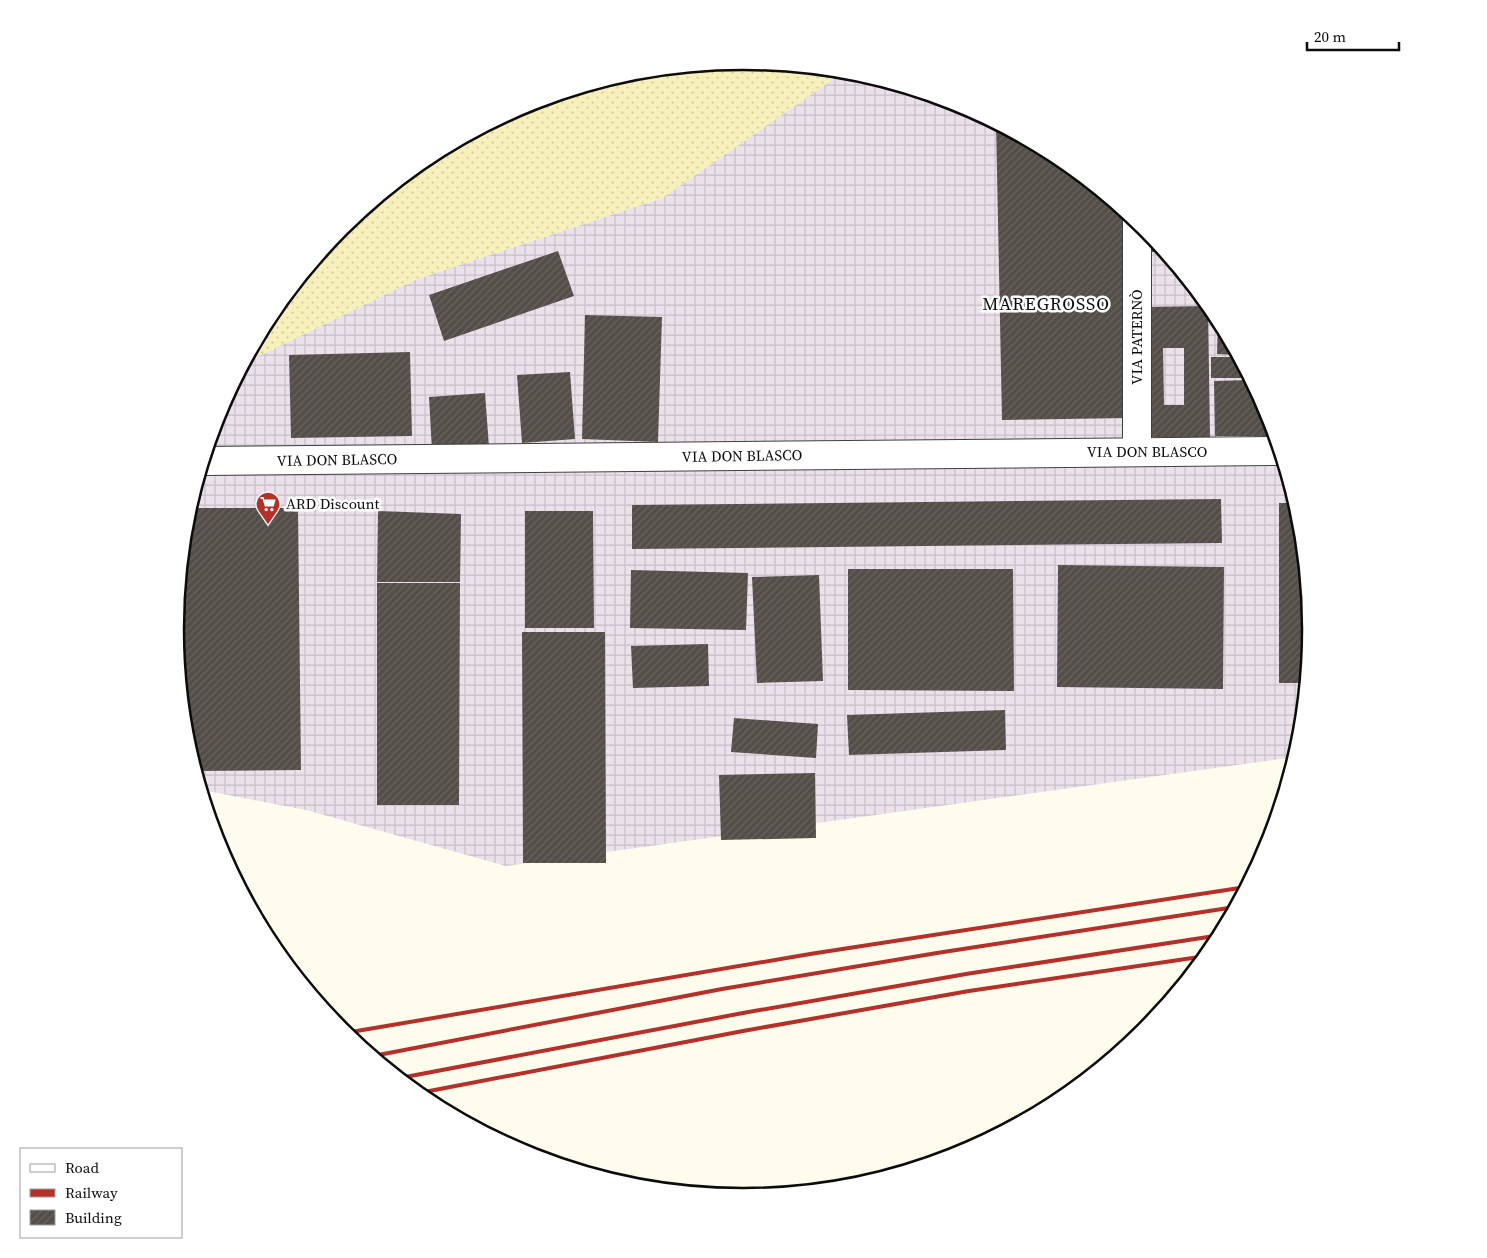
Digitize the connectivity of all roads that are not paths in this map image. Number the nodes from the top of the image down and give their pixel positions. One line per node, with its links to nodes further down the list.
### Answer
1 (1137, 232): 3 (street, VIA PATERNÒ)
2 (1274, 451): 3 (street, VIA DON BLASCO)
3 (1137, 452): 4 (street, VIA DON BLASCO)
4 (211, 461)

